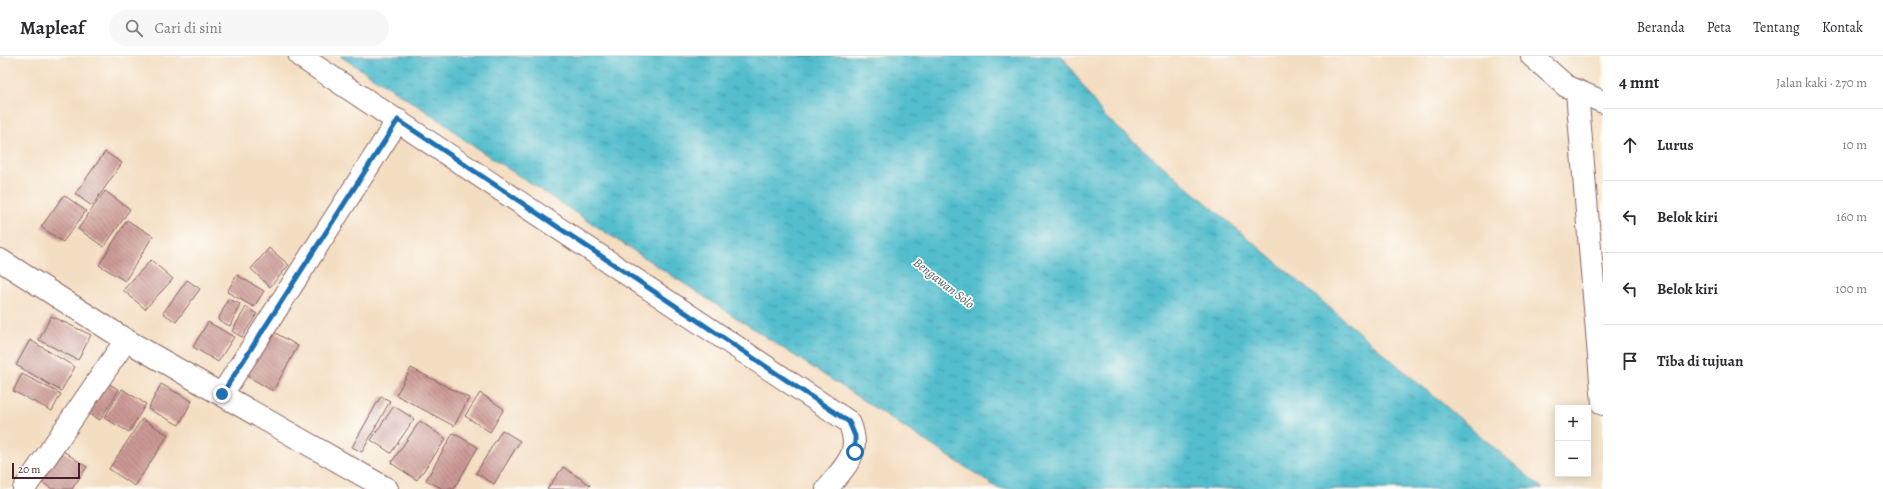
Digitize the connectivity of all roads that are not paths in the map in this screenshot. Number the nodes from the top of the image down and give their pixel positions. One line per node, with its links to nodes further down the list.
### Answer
1 (300, 56): 5 (street)
2 (1532, 56): 3 (street)
3 (1578, 92): 4 (street); 9 (street)
4 (1603, 102)
5 (398, 120): 8 (street); 13 (street)
6 (0, 260): 7 (street)
7 (126, 340): 8 (street); 11 (street)
8 (222, 394): 10 (street)
9 (1603, 404)
10 (359, 482): 12 (street)
11 (24, 489)
12 (387, 489)
13 (827, 489)

